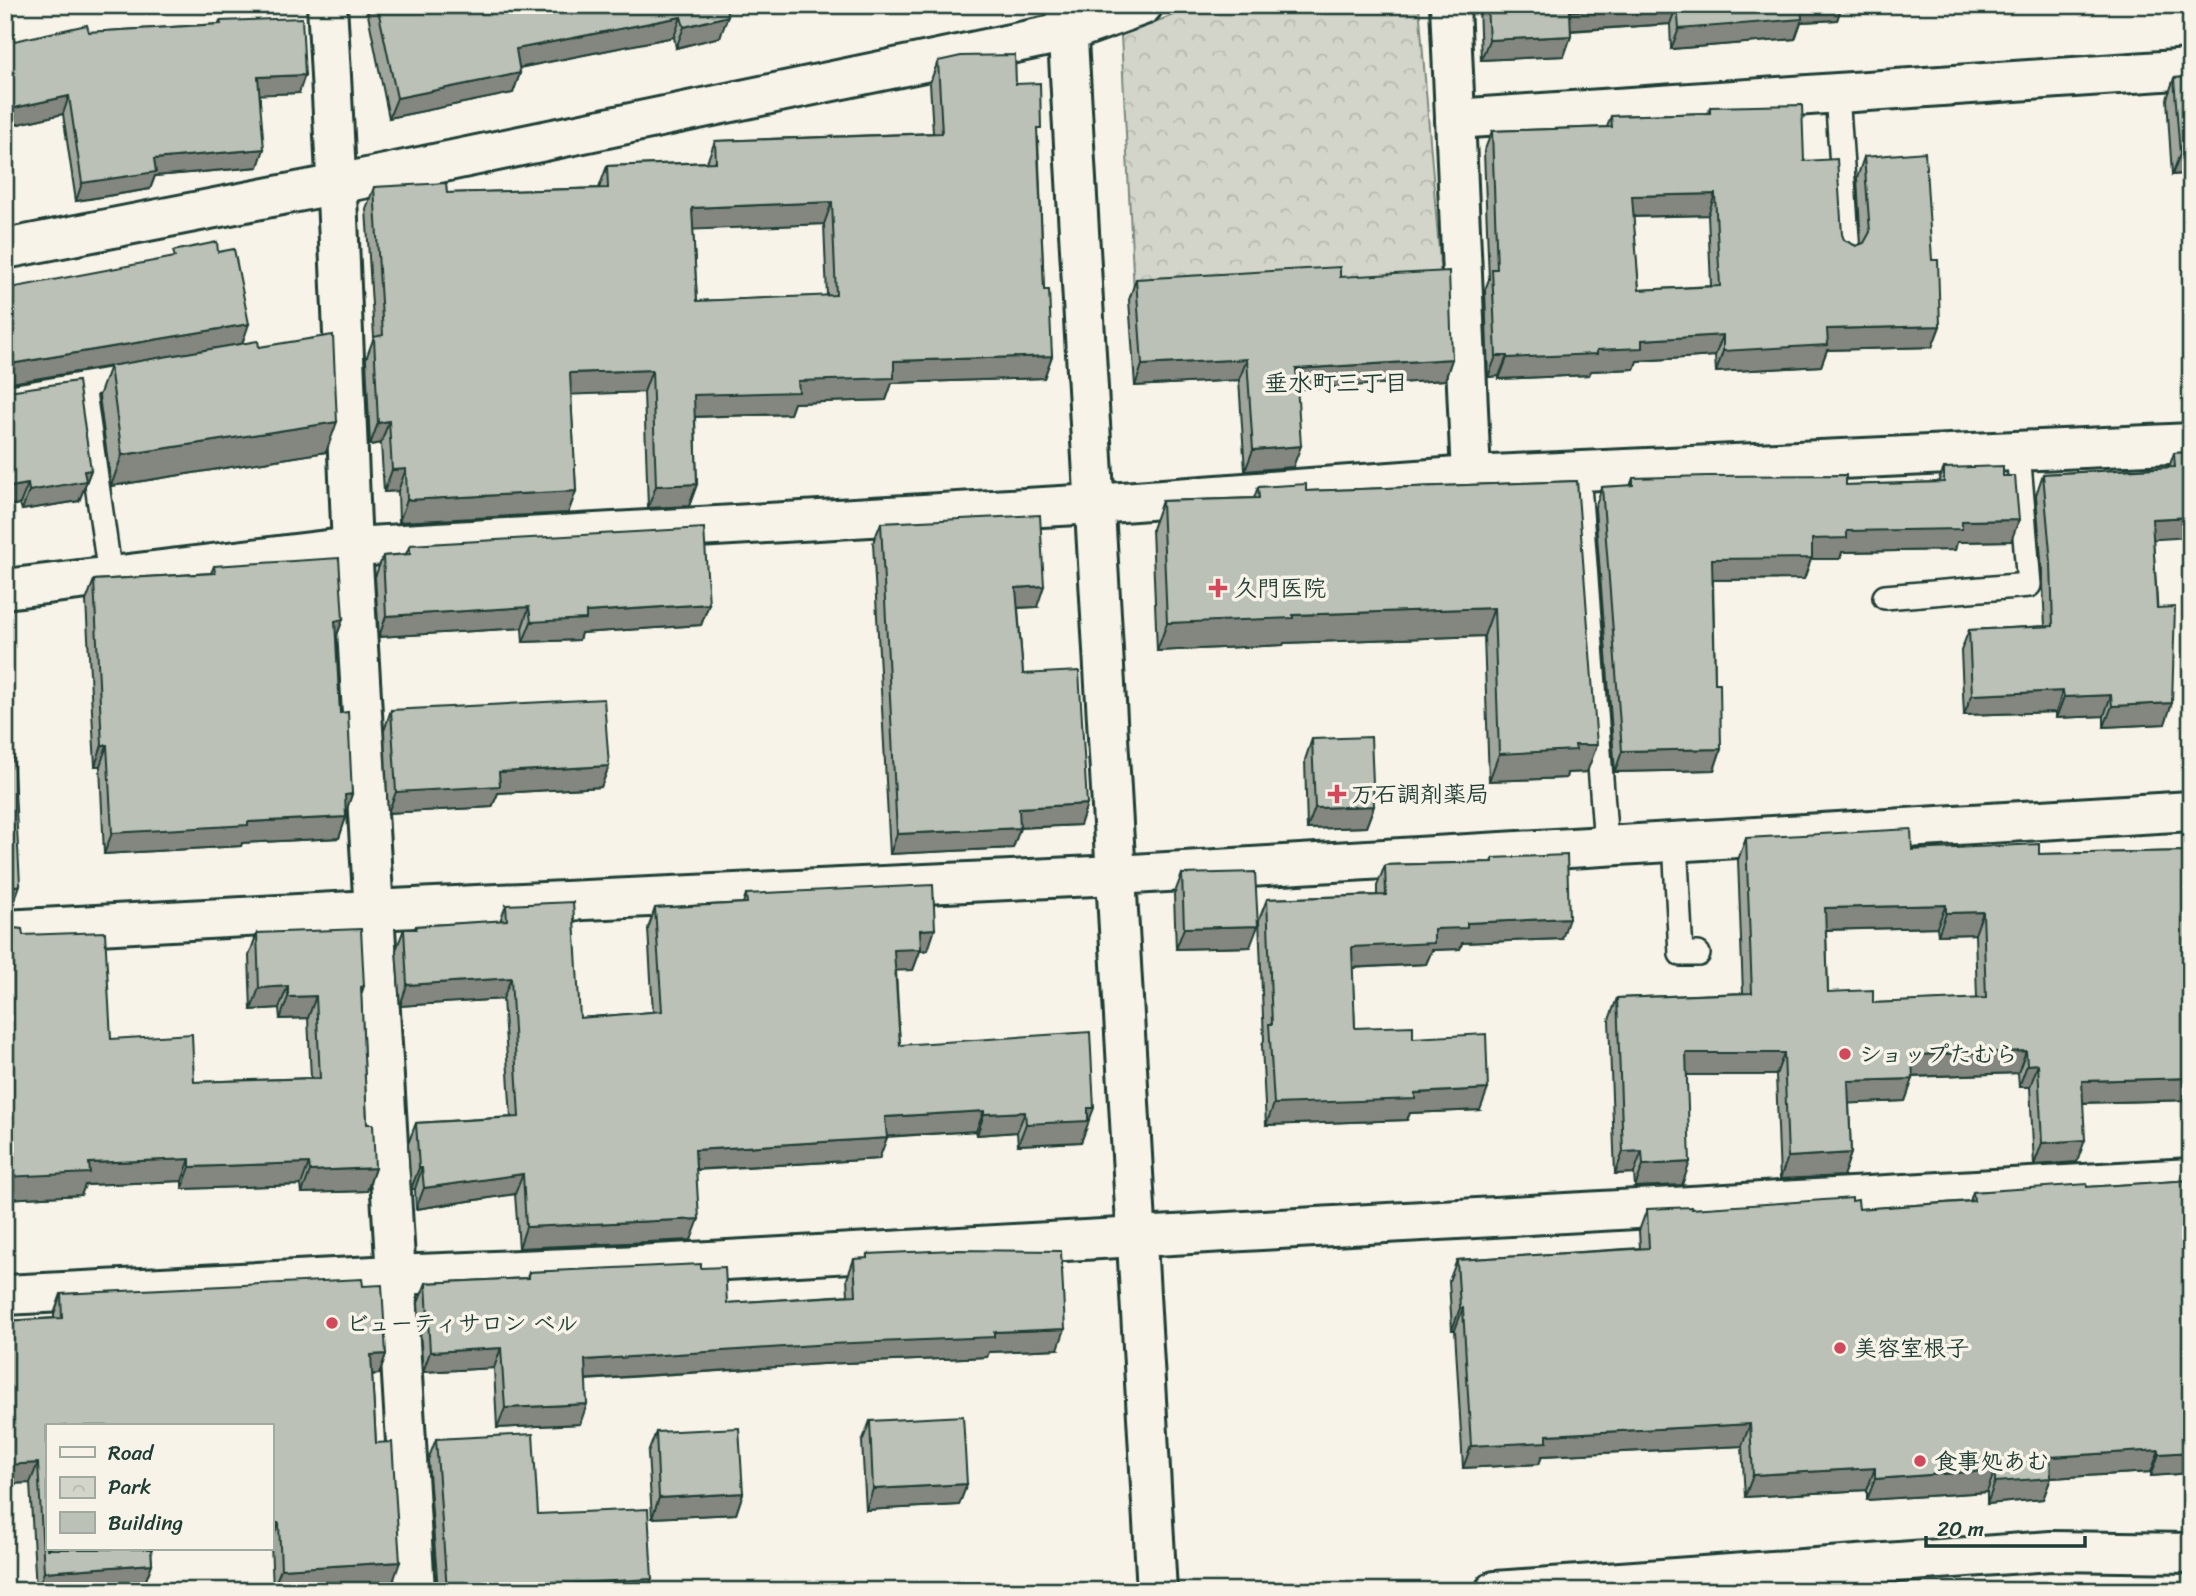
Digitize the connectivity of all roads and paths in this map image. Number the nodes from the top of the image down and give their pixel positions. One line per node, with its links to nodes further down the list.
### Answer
1 (327, 5): 8 (street)
2 (1143, 5): 4 (street)
3 (1450, 5): 7 (street)
4 (1067, 18): 8 (street); 18 (street)
5 (2191, 69): 6 (street)
6 (1837, 94): 7 (street); 10 (lane)
7 (1455, 119): 17 (street)
8 (338, 184): 9 (street); 19 (street)
9 (5, 248)
10 (1848, 253)
11 (152, 373): 12 (lane)
12 (83, 385): 13 (lane); 20 (lane)
13 (5, 398)
14 (2191, 443): 15 (street)
15 (2018, 451): 16 (street); 22 (lane)
16 (1578, 472): 17 (street); 25 (lane)
17 (1471, 476): 18 (street)
18 (1095, 504): 19 (street); 26 (street)
19 (352, 547): 20 (street); 27 (street)
20 (110, 576): 21 (street)
21 (5, 589)
22 (1885, 597)
23 (2191, 811): 24 (street)
24 (1675, 841): 25 (street); 29 (lane)
25 (1606, 845): 26 (street)
26 (1116, 875): 27 (street); 31 (street)
27 (372, 910): 28 (street); 32 (street)
28 (5, 930)
29 (1698, 954)
30 (2191, 1178): 31 (street)
31 (1137, 1237): 32 (street); 36 (street)
32 (394, 1275): 33 (street); 35 (street)
33 (5, 1295)
34 (2191, 1553): 37 (street)
35 (415, 1591)
36 (1157, 1591)
37 (1495, 1591)

